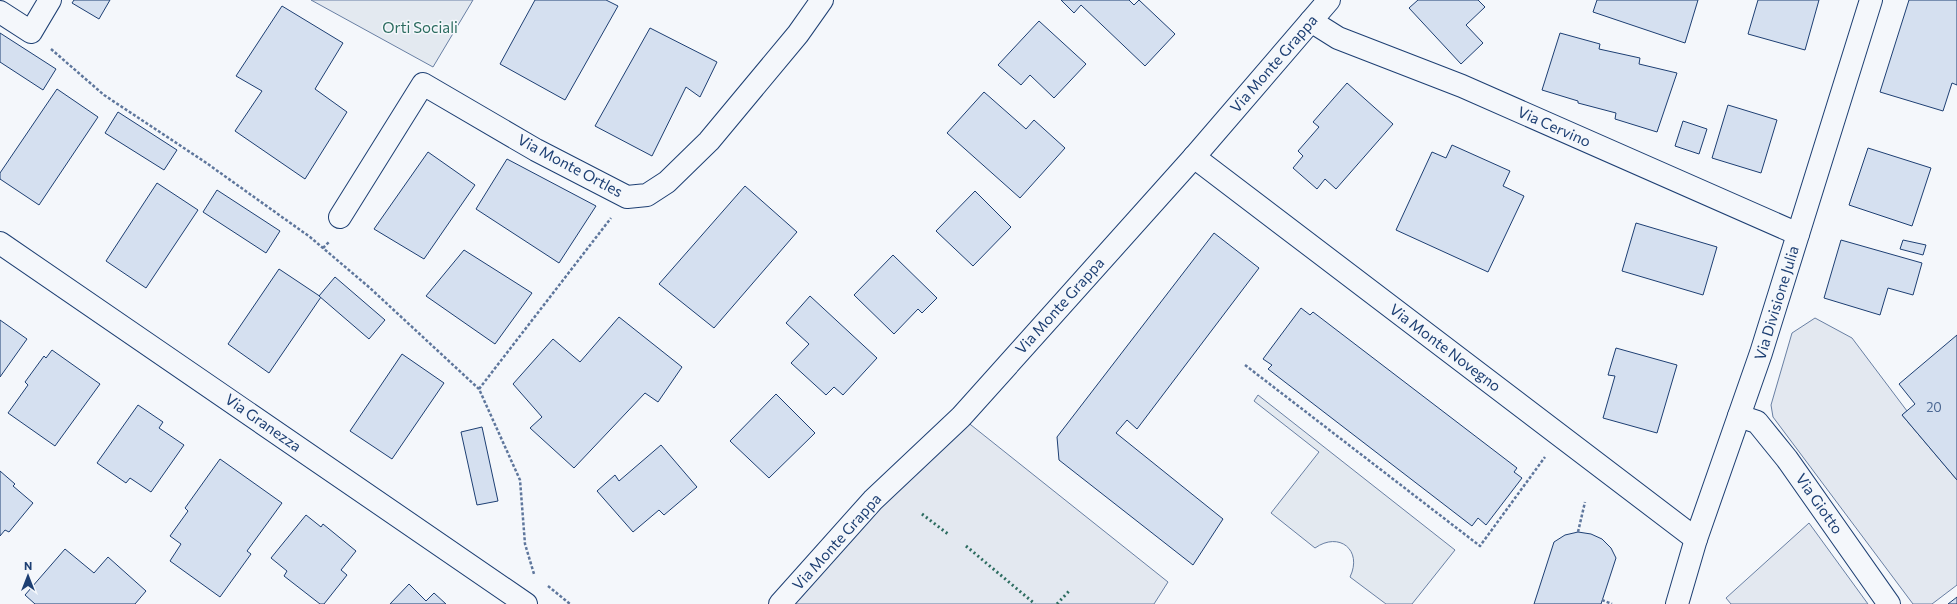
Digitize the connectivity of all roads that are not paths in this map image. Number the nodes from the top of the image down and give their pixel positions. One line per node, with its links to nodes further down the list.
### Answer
1 (50, 0): 5 (street)
2 (822, 0): 8 (street, Via Monte Ortles)
3 (1329, 0): 6 (street, Via Monte Grappa)
4 (1871, 0): 9 (street, Via Divisione Julia)
5 (0, 12)
6 (1311, 21): 7 (street, Via Monte Grappa); 9 (street, Via Cervino)
7 (1194, 157): 12 (street, Via Monte Novegno); 14 (street, Via Monte Grappa)
8 (340, 217)
9 (1798, 234): 11 (street, Via Divisione Julia)
10 (0, 243): 13 (street, Via Granezza)
11 (1738, 416): 12 (street, Via Divisione Julia); 16 (street, Via Giotto)
12 (1696, 539): 15 (street, Via Divisione Julia)
13 (526, 604)
14 (780, 604)
15 (1678, 604)
16 (1889, 604)

